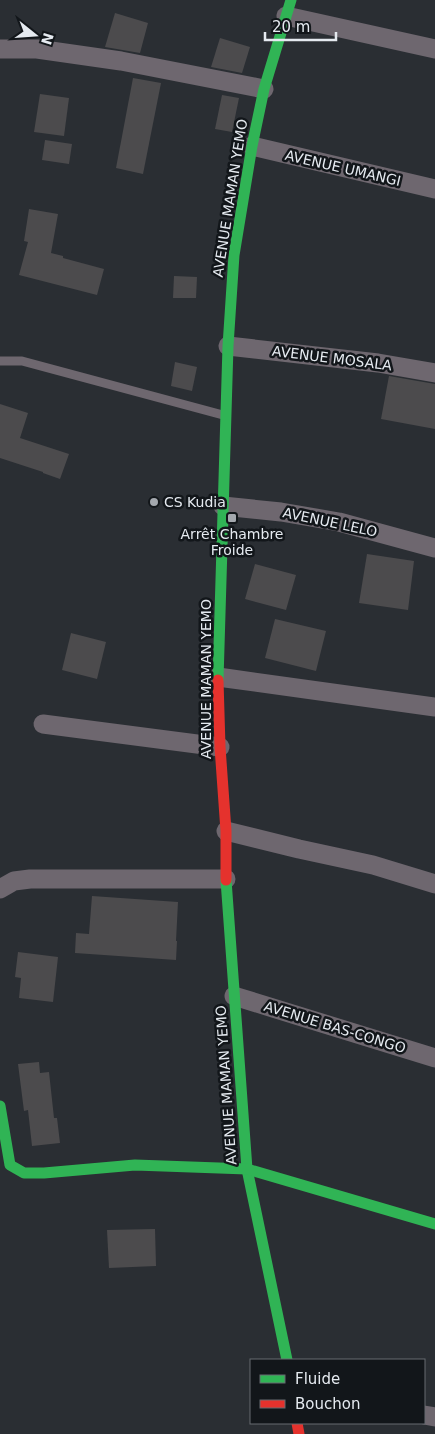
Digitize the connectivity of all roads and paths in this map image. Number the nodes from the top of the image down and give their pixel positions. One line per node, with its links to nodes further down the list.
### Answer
1 (288, 8): 3 (street); 4 (street, AVENUE MAMAN YEMO)
2 (0, 49): 4 (street)
3 (435, 49)
4 (264, 89): 5 (street, AVENUE MAMAN YEMO)
5 (252, 146): 6 (street, AVENUE UMANGI); 7 (street, AVENUE MAMAN YEMO)
6 (435, 189)
7 (228, 346): 9 (street, AVENUE MOSALA); 10 (street, AVENUE MAMAN YEMO)
8 (0, 361): 10 (lane)
9 (435, 373)
10 (226, 415): 11 (street, AVENUE MAMAN YEMO)
11 (223, 506): 12 (street, AVENUE LELO); 13 (street, AVENUE MAMAN YEMO)
12 (435, 548)
13 (218, 677): 14 (street); 16 (street, AVENUE MAMAN YEMO)
14 (435, 707)
15 (43, 724): 16 (street)
16 (220, 747): 17 (street, AVENUE MAMAN YEMO)
17 (226, 831): 18 (street, AVENUE MAMAN YEMO); 19 (street)
18 (226, 879): 20 (street); 21 (street, AVENUE MAMAN YEMO)
19 (435, 884)
20 (0, 889)
21 (234, 996): 22 (street, AVENUE BAS-CONGO); 24 (street, AVENUE MAMAN YEMO)
22 (435, 1058)
23 (0, 1106): 24 (street)
24 (247, 1169): 25 (street); 26 (street, AVENUE MAMAN YEMO)
25 (435, 1224)
26 (287, 1359)

